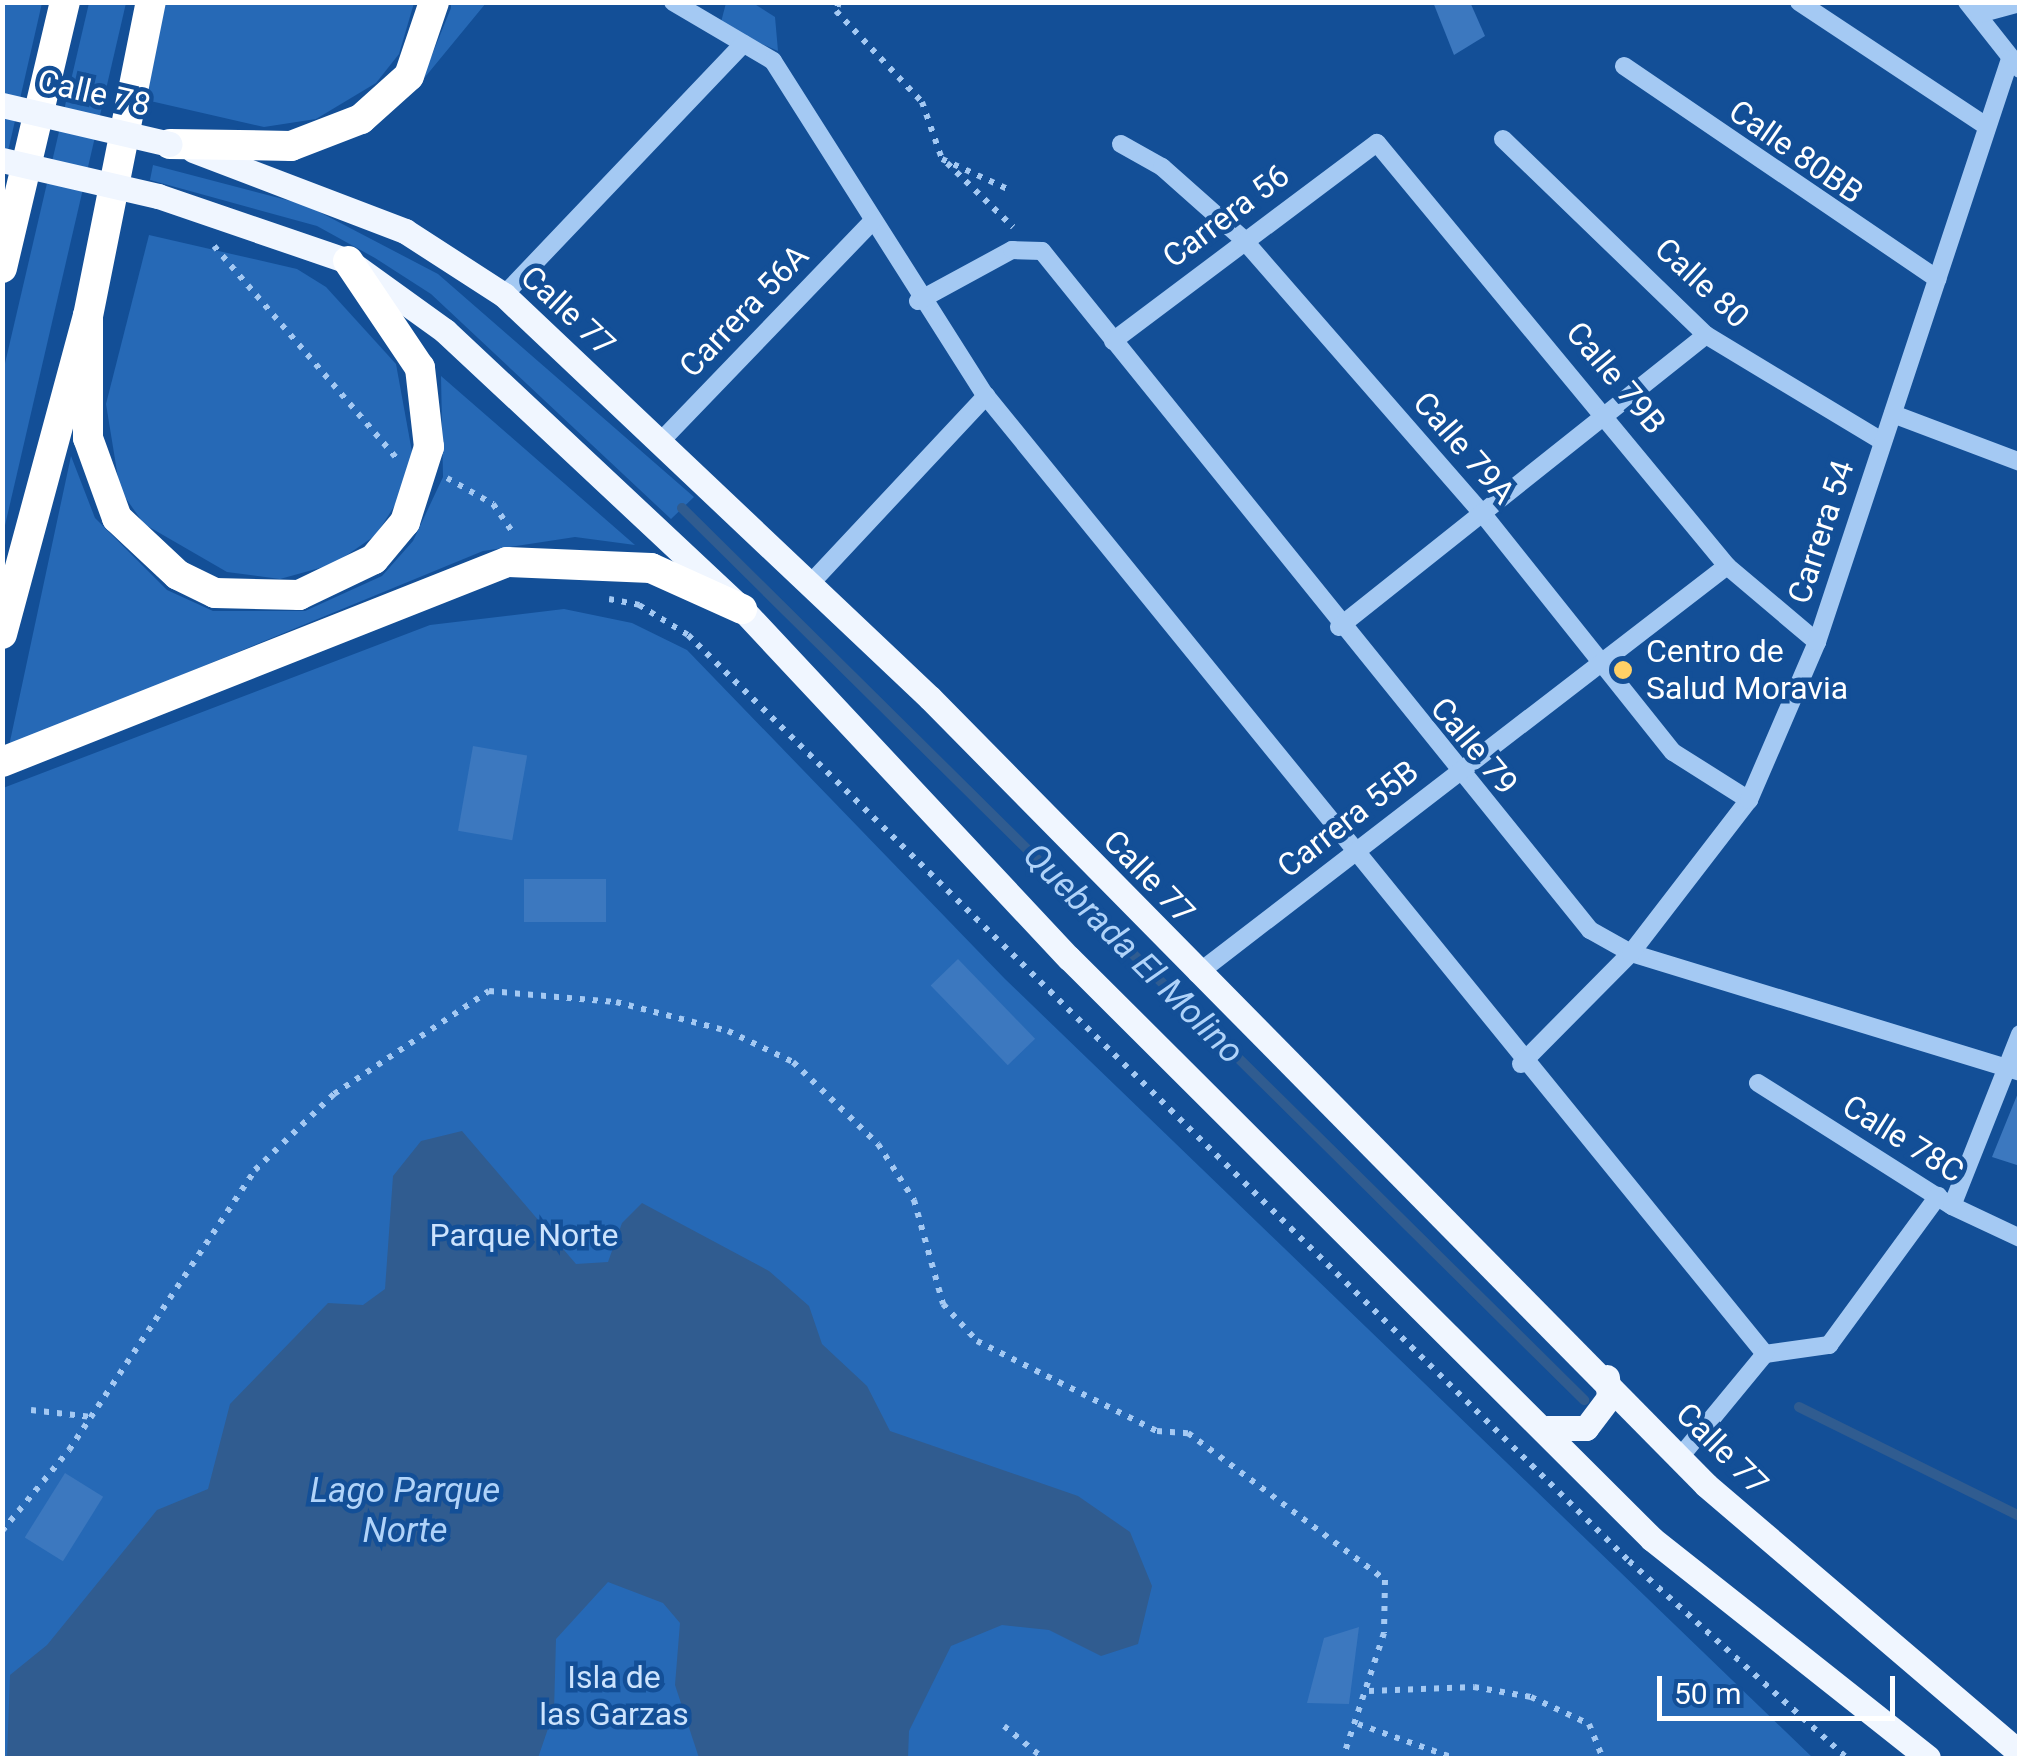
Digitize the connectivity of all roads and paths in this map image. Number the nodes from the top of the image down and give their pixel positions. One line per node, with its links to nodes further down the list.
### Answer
1 (66, 2): 26 (highway)
2 (152, 2): 30 (highway)
3 (434, 2): 16 (highway)
4 (674, 2): 9 (street)
5 (839, 2): 18 (path)
6 (1799, 2): 13 (street)
7 (2020, 4): 8 (street)
8 (1973, 8): 10 (street)
9 (743, 44): 21 (street); 28 (street)
10 (2014, 64): 13 (street, Carrera 54)
11 (1624, 66): 27 (street, Calle 80BB)
12 (2, 105): 16 (main road, Calle 78, bridge)
13 (1986, 126): 27 (street, Carrera 54)
14 (1503, 139): 31 (street, Calle 80)
15 (1377, 143): 23 (street, Carrera 56); 34 (street, Calle 79B)
16 (170, 144): 28 (main road, Calle 77)
17 (1121, 144): 23 (street, Calle 79A)
18 (942, 159): 20 (path); 24 (path)
19 (2, 160): 25 (main road, bridge)
20 (1012, 191)
21 (872, 222): 29 (street); 37 (street, Carrera 56A)
22 (198, 234): 38 (path)
23 (1242, 238): 32 (street, Carrera 56); 41 (street, Calle 79A)
24 (1032, 245): 29 (street); 32 (street, Calle 79)
25 (348, 261): 30 (highway); 46 (main road)
26 (2, 268)
27 (1938, 279): 35 (street, Carrera 54)
28 (504, 295): 37 (main road, Calle 77)
29 (918, 301): 33 (street)
30 (88, 316): 48 (highway)
31 (1706, 335): 34 (street); 36 (street, Calle 80)
32 (1114, 341): 47 (street, Calle 79)
33 (986, 396): 44 (street); 54 (street)
34 (1608, 412): 41 (street); 43 (street, Calle 79B)
35 (1894, 414): 36 (street, Carrera 54); 39 (street)
36 (1882, 441): 49 (street, Carrera 54)
37 (660, 442): 44 (main road, Calle 77)
38 (392, 458)
39 (2020, 462)
40 (452, 480): 42 (path)
41 (1482, 513): 47 (street); 50 (street, Calle 79A)
42 (516, 538)
43 (1727, 566): 49 (street, Calle 79B); 50 (street, Carrera 55B)
44 (810, 584): 56 (main road, Calle 77)
45 (600, 597): 79 (path)
46 (742, 609): 51 (highway); 67 (main road)
47 (1339, 627): 52 (street, Calle 79)
48 (2, 634)
49 (1817, 642): 53 (street, Carrera 54)
50 (1596, 663): 52 (street, Carrera 55B); 53 (street, Calle 79A)
51 (2, 762)
52 (1456, 773): 54 (street, Carrera 55B); 55 (street, Calle 79)
53 (1750, 800): 55 (street, Carrera 54)
54 (1352, 854): 56 (street, Carrera 55B); 58 (street)
55 (1630, 953): 58 (street, Carrera 54); 59 (street, Calle 79)
56 (1198, 974): 64 (main road, Calle 77)
57 (2020, 1034): 59 (street)
58 (1521, 1064): 63 (street)
59 (2014, 1071): 61 (street)
60 (1758, 1083): 61 (street, Calle 78C)
61 (1945, 1201): 62 (street, Calle 78C); 63 (street)
62 (2020, 1238)
63 (1765, 1354): 68 (street)
64 (1607, 1377): 67 (main road); 68 (main road, Calle 77)
65 (30, 1410): 66 (path)
66 (92, 1418): 69 (path); 70 (path)
67 (1546, 1428): 71 (main road)
68 (1680, 1457): 74 (main road, Calle 77)
69 (2, 1530)
70 (1369, 1691): 72 (path); 78 (path)
71 (1877, 1717): 80 (main road); 81 (main road)
72 (1358, 1724): 76 (path); 77 (path)
73 (1004, 1726): 75 (path)
74 (2020, 1753)
75 (1043, 1758)
76 (1343, 1758)
77 (1454, 1758)
78 (1602, 1758)
79 (1847, 1758)
80 (1902, 1758)
81 (1928, 1758)

